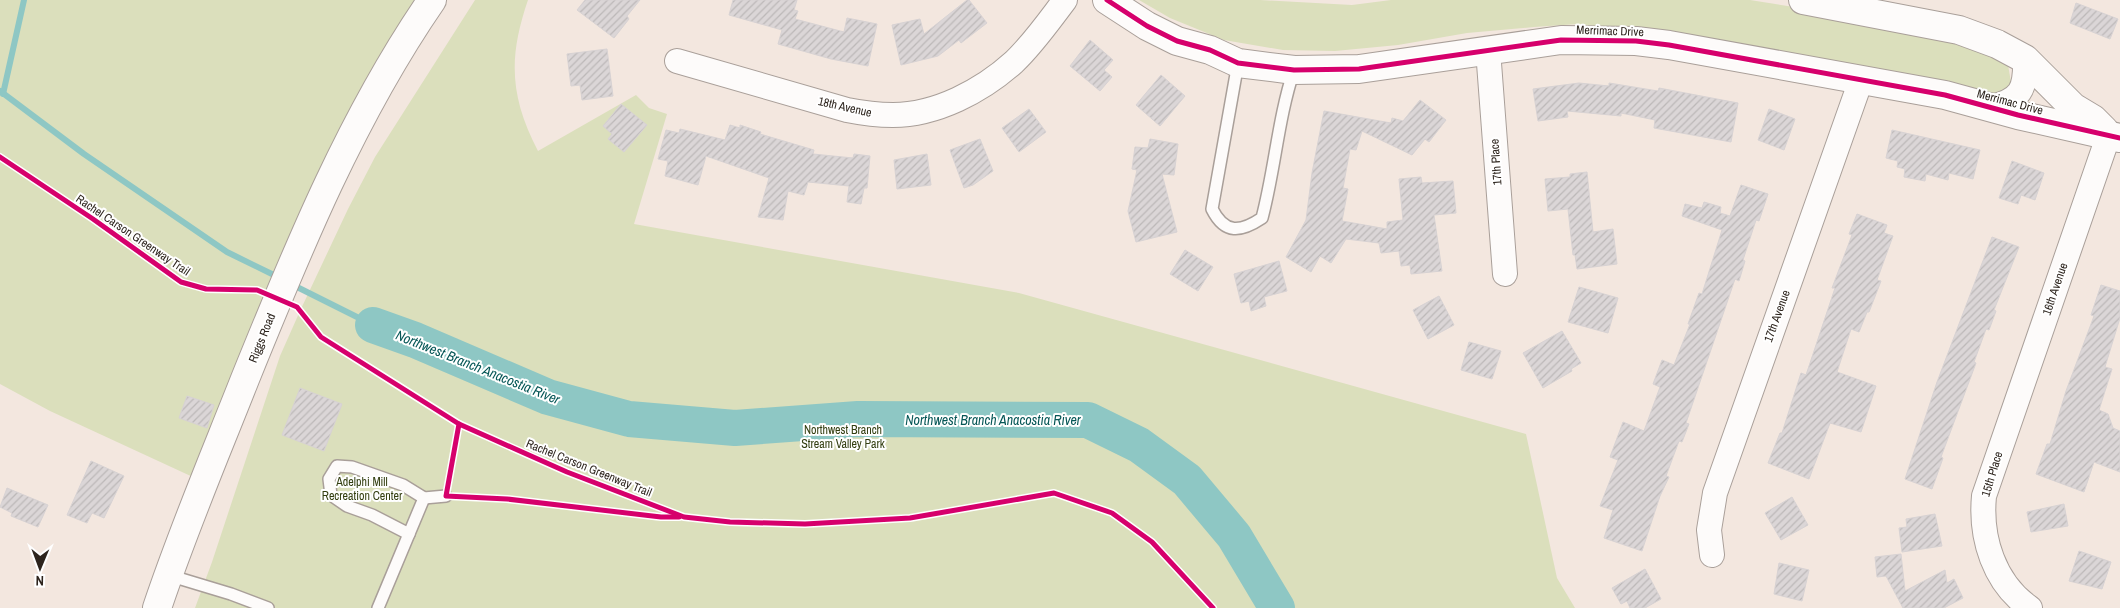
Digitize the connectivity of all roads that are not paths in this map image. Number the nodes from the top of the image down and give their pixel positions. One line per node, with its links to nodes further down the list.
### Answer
1 (432, 0): 19 (street, Riggs Road)
2 (1065, 0): 7 (street, 18th Avenue)
3 (1108, 0): 8 (street, Merrimac Drive)
4 (1803, 0): 6 (street, Merrimac Drive)
5 (1488, 50): 9 (street, Merrimac Drive); 10 (street, Merrimac Drive); 13 (street, 17th Place)
6 (2025, 59): 11 (street); 12 (street, Merrimac Drive)
7 (677, 61)
8 (1238, 63): 9 (street, Merrimac Drive); 9 (lane)
9 (1294, 70)
10 (1861, 80): 11 (street, Merrimac Drive); 18 (street, 17th Avenue)
11 (1991, 108): 12 (street, Merrimac Drive)
12 (2114, 136): 14 (street, 16th Avenue)
13 (1505, 274)
14 (2002, 444): 23 (street, 15th Place)
15 (446, 496): 16 (lane)
16 (424, 498): 17 (lane); 17 (lane)
17 (409, 534): 22 (lane)
18 (1712, 555)
19 (168, 575): 20 (street, Riggs Road); 21 (lane)
20 (157, 608)
21 (268, 608)
22 (378, 608)
23 (2030, 608)

